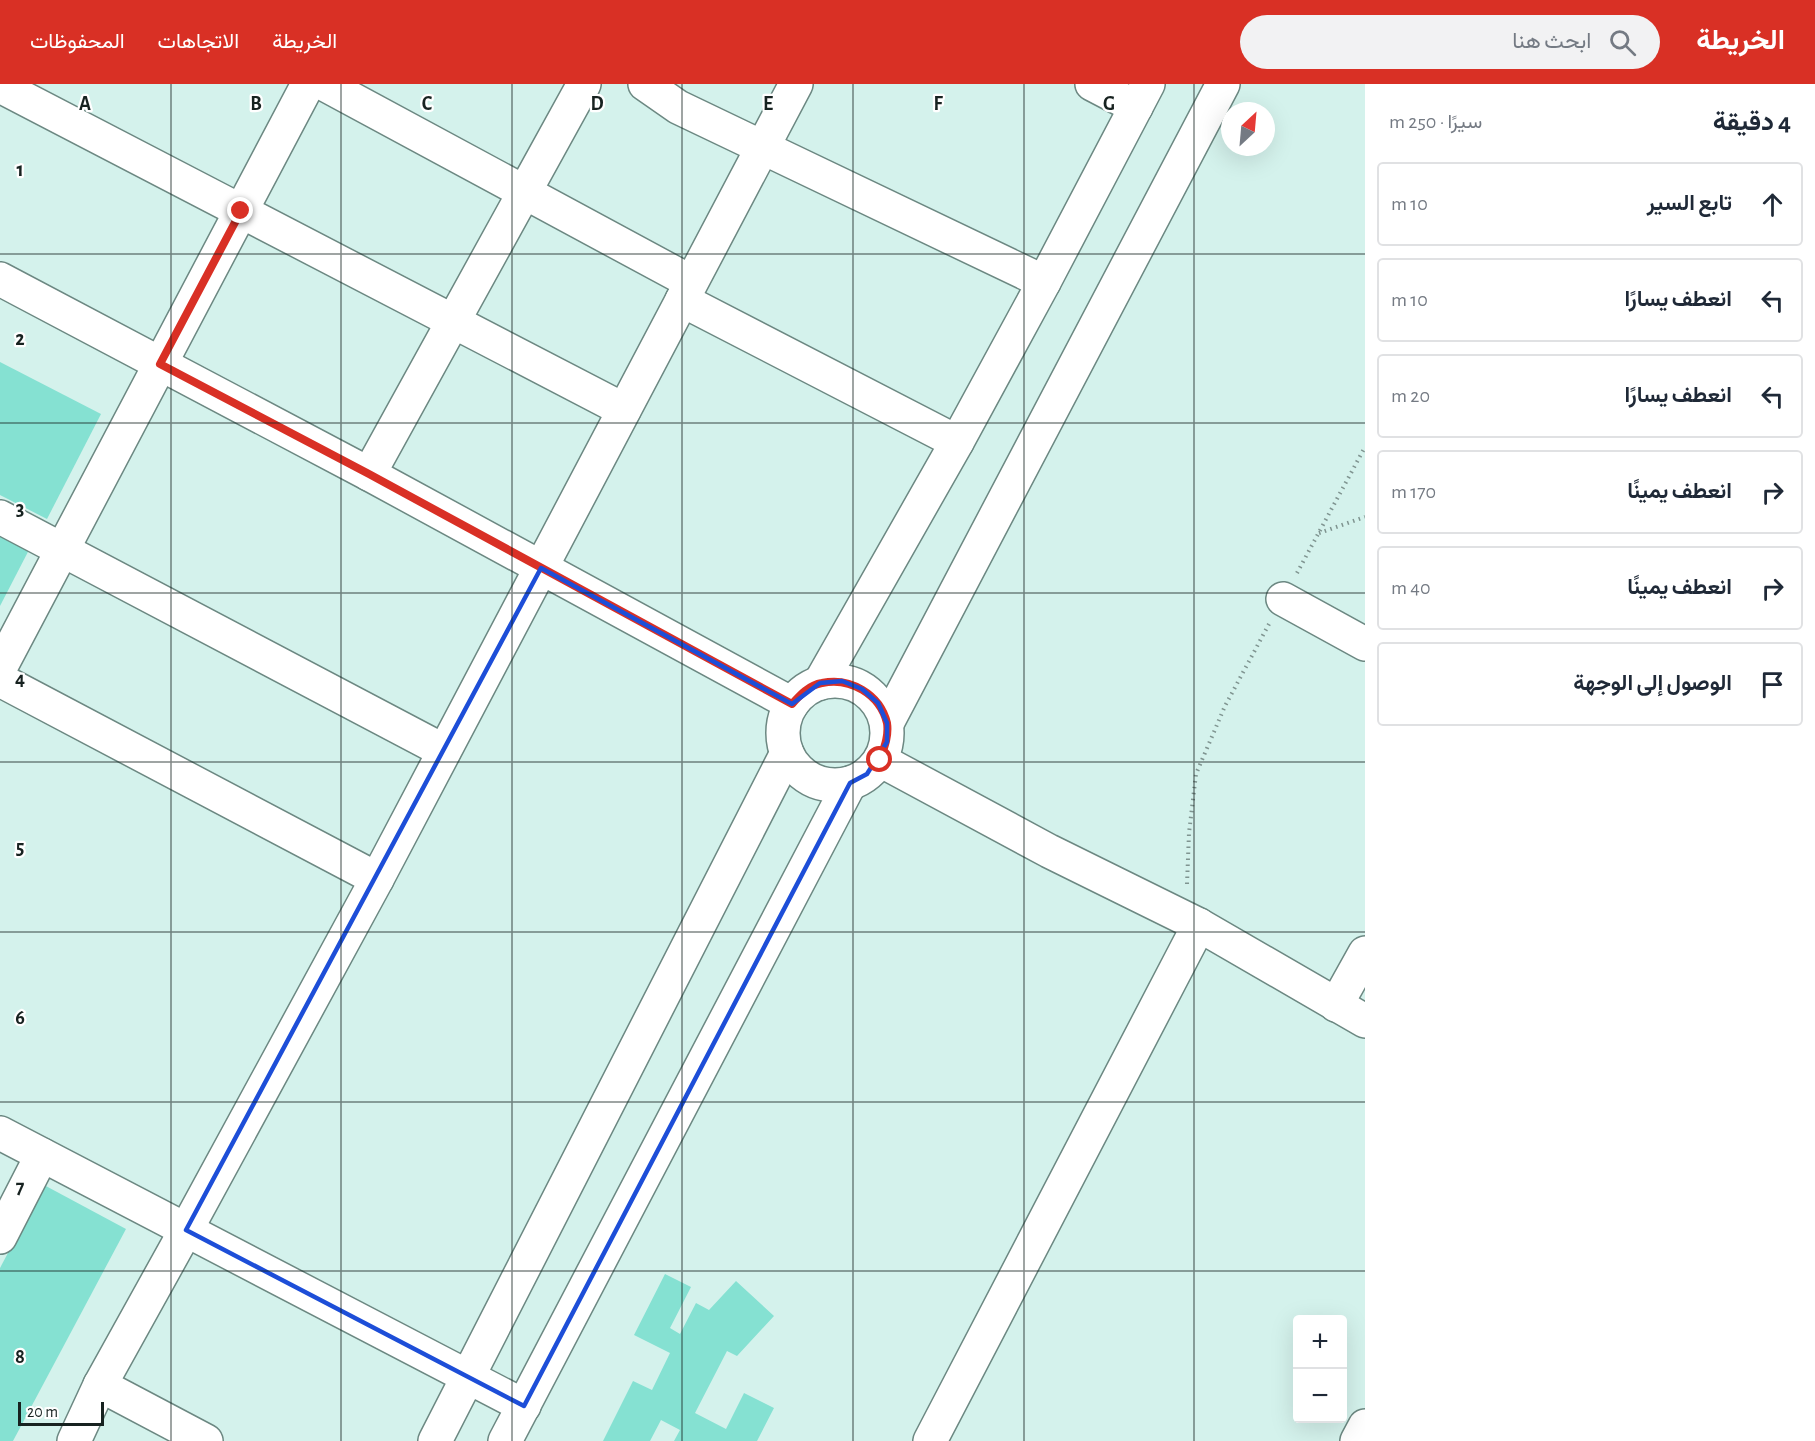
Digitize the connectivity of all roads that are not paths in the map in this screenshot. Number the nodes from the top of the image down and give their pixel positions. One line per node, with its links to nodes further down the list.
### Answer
1 (308, 84): 12 (street)
2 (324, 84): 11 (street)
3 (584, 84): 11 (street)
4 (645, 84): 10 (street)
5 (796, 84): 10 (street)
6 (1092, 84): 9 (street)
7 (1223, 84): 30 (street)
8 (0, 86): 12 (street)
9 (1142, 96): 14 (street)
10 (763, 147): 14 (street); 15 (street)
11 (525, 192): 15 (street); 16 (street)
12 (241, 211): 16 (street); 17 (street)
13 (0, 279): 17 (street)
14 (1044, 282): 19 (street)
15 (686, 291): 18 (street); 19 (street)
16 (453, 322): 18 (street); 20 (street)
17 (160, 364): 20 (street); 22 (street)
18 (624, 410): 23 (street)
19 (957, 442): 28 (street)
20 (369, 474): 23 (street)
21 (0, 517): 22 (street)
22 (62, 550): 26 (street); 31 (street)
23 (541, 568): 29 (street); 31 (street)
24 (1283, 599): 25 (street)
25 (1365, 644)
26 (0, 668)
27 (0, 680): 35 (street)
28 (820, 683): 29 (street); 30 (street)
29 (792, 704): 32 (street)
30 (887, 723): 33 (street)
31 (444, 751): 35 (street)
32 (787, 753): 34 (street); 44 (street)
33 (880, 760): 34 (street); 36 (street)
34 (850, 783): 46 (street)
35 (377, 879): 42 (street)
36 (1199, 925): 38 (street); 52 (street)
37 (1365, 953): 38 (street)
38 (1336, 1005): 39 (street)
39 (1365, 1021)
40 (0, 1133): 41 (street)
41 (42, 1155): 42 (street); 43 (street)
42 (186, 1230): 44 (street); 45 (street)
43 (0, 1237)
44 (467, 1376): 46 (street); 50 (street)
45 (100, 1385): 48 (street); 49 (street)
46 (524, 1406): 51 (street)
47 (1365, 1426): 53 (street)
48 (74, 1441)
49 (206, 1441)
50 (435, 1441)
51 (505, 1441)
52 (930, 1441)
53 (1357, 1441)

